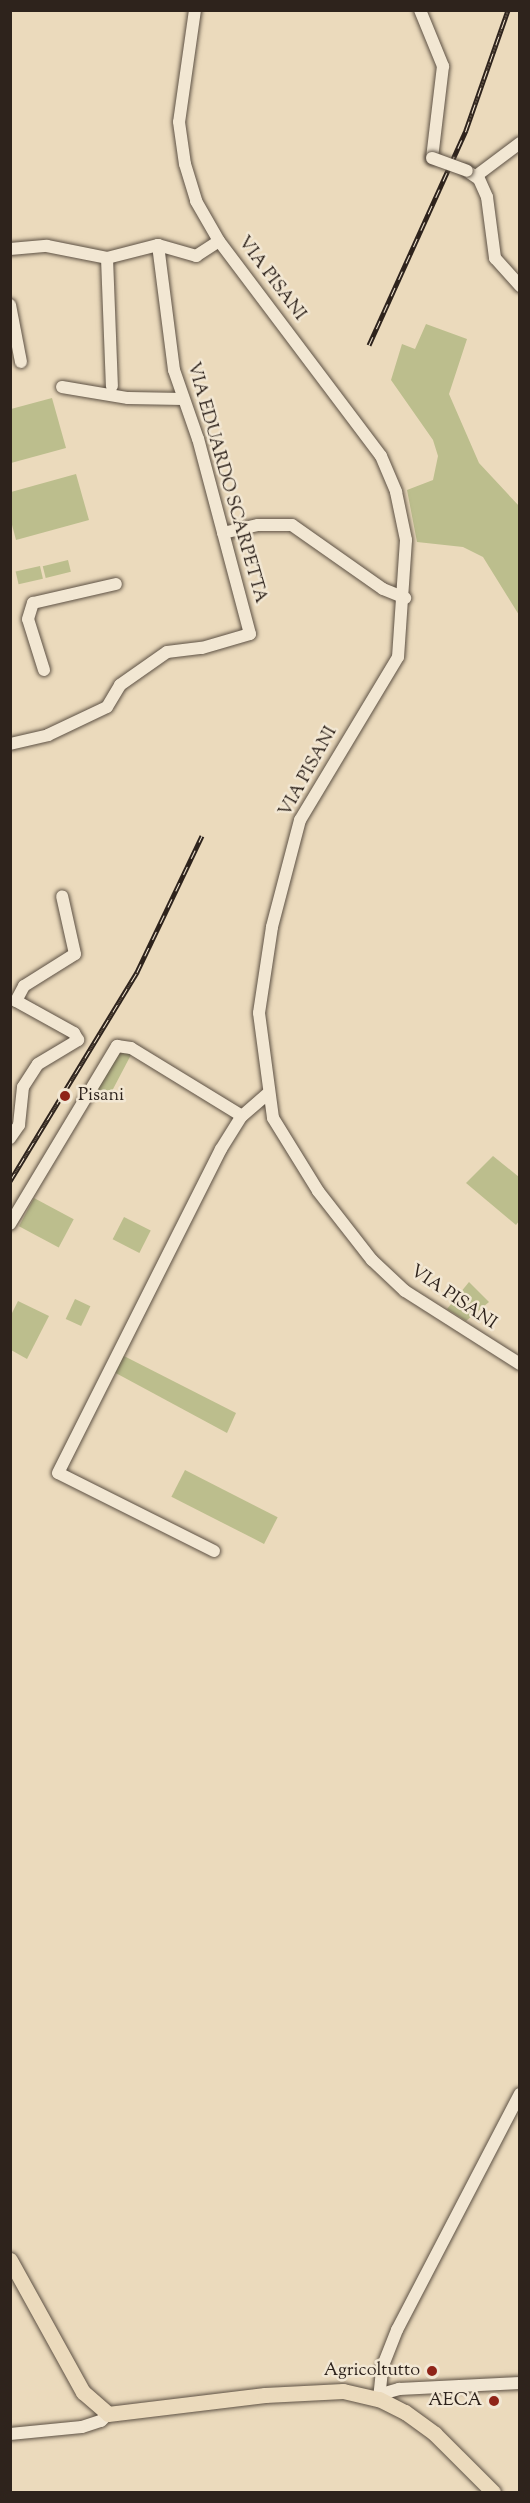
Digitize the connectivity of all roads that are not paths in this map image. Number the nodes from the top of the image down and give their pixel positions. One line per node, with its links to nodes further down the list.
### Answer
1 (195, 10): 5 (street, VIA PISANI)
2 (420, 10): 4 (street, bridge)
3 (519, 143): 4 (street)
4 (472, 173): 9 (street)
5 (219, 241): 6 (street); 17 (street, VIA PISANI)
6 (158, 245): 8 (street); 14 (street, VIA EDUARDO SCARPETTA)
7 (10, 249): 8 (street)
8 (107, 258): 12 (street)
9 (519, 286)
10 (10, 305): 11 (street)
11 (21, 362)
12 (112, 386)
13 (62, 387): 14 (street)
14 (183, 399): 15 (street, VIA EDUARDO SCARPETTA)
15 (223, 533): 17 (street); 19 (street, VIA EDUARDO SCARPETTA)
16 (116, 584): 18 (street)
17 (405, 598): 21 (street, VIA PISANI)
18 (44, 670)
19 (10, 744)
20 (62, 896): 23 (street)
21 (267, 1094): 22 (street); 25 (street, VIA PISANI)
22 (242, 1116): 24 (street); 26 (street)
23 (10, 1138)
24 (10, 1224)
25 (519, 1364)
26 (214, 1551)
27 (519, 2094): 30 (street)
28 (10, 2260): 31 (main road)
29 (519, 2383): 30 (street)
30 (379, 2399): 31 (main road); 33 (main road)
31 (108, 2414): 32 (street)
32 (10, 2434)
33 (493, 2493)

